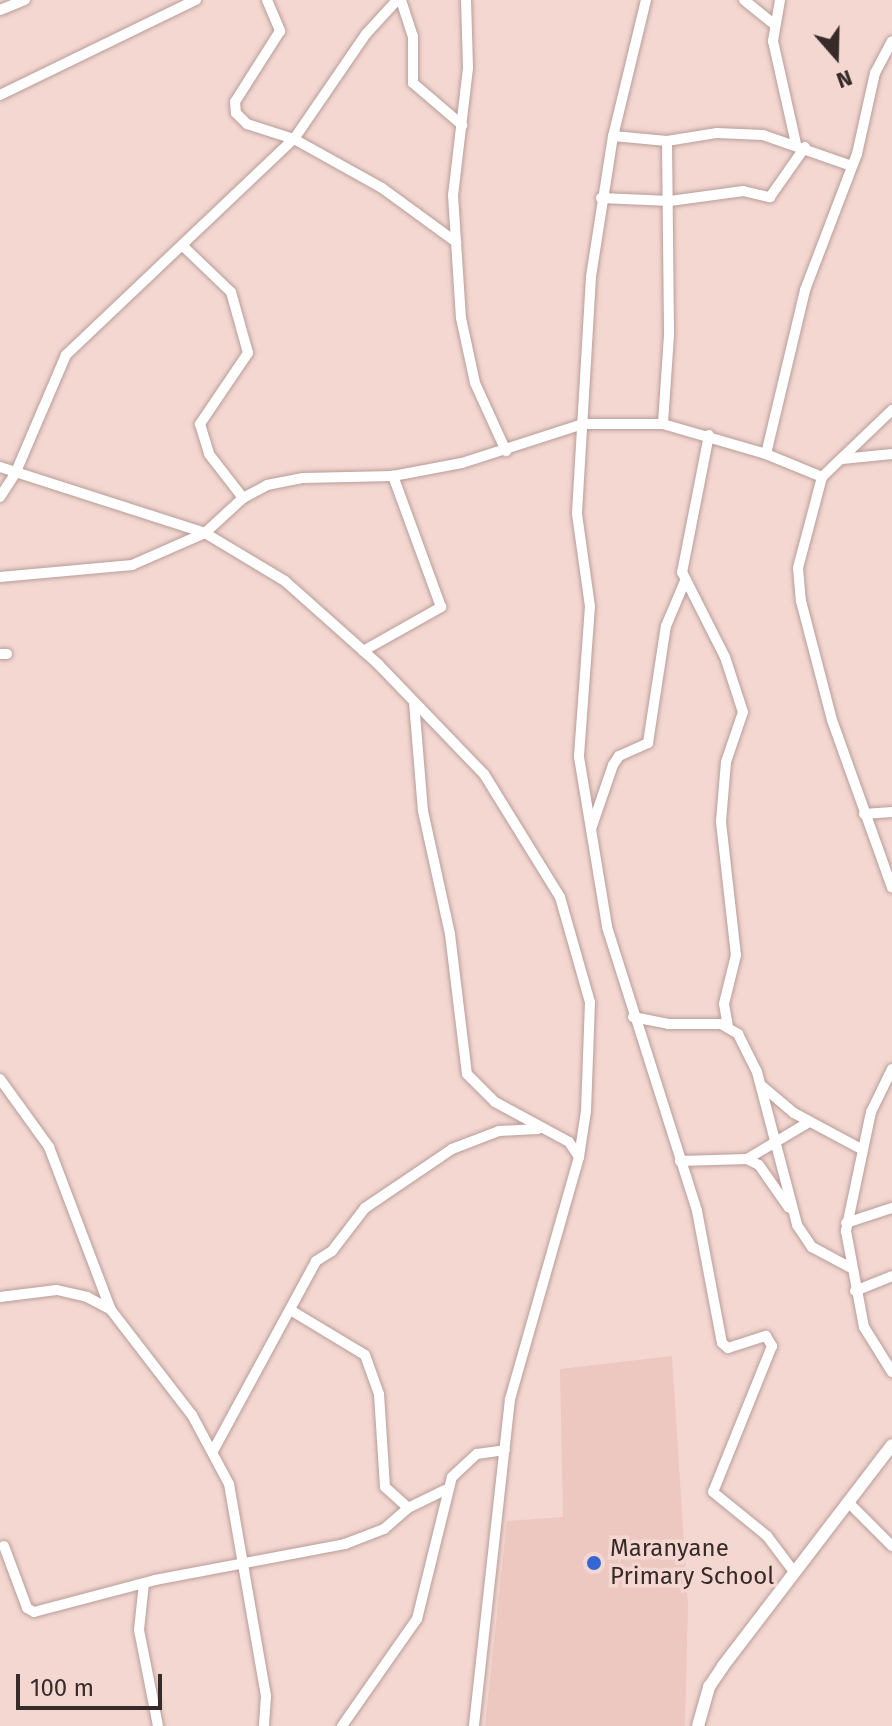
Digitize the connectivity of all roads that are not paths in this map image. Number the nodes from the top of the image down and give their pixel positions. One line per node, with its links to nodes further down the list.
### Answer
1 (25, 0): 9 (street)
2 (196, 0): 12 (street)
3 (267, 0): 15 (street)
4 (399, 0): 13 (street); 15 (street)
5 (466, 0): 13 (street)
6 (646, 0): 14 (street)
7 (744, 0): 10 (street)
8 (780, 0): 10 (street)
9 (0, 10)
10 (774, 24): 17 (street)
11 (892, 41): 18 (street)
12 (0, 95)
13 (462, 125): 21 (street)
14 (613, 136): 16 (street); 19 (street)
15 (294, 139): 21 (street); 22 (street)
16 (667, 141): 17 (street); 20 (street)
17 (800, 146): 18 (street); 20 (street)
18 (852, 166): 28 (street)
19 (601, 198): 20 (street); 24 (street)
20 (670, 201): 25 (street)
21 (456, 242): 27 (street)
22 (184, 247): 32 (street); 36 (street)
23 (892, 410): 30 (street)
24 (583, 424): 25 (street); 27 (street); 44 (street)
25 (663, 424): 26 (street)
26 (709, 435): 28 (street); 39 (street)
27 (506, 451): 33 (street)
28 (766, 454): 34 (street)
29 (892, 454): 30 (street)
30 (842, 459): 34 (street)
31 (0, 467): 32 (street)
32 (15, 474): 35 (street); 37 (street)
33 (393, 476): 36 (street); 40 (street)
34 (822, 477): 43 (street)
35 (0, 497)
36 (243, 498): 37 (street)
37 (205, 533): 38 (street); 40 (street)
38 (0, 577)
39 (685, 581): 44 (street); 47 (street)
40 (363, 651): 41 (street)
41 (414, 702): 52 (street); 55 (street)
42 (892, 812): 43 (street)
43 (864, 814): 45 (street)
44 (590, 829): 46 (street)
45 (892, 888)
46 (633, 1017): 47 (street); 57 (street)
47 (728, 1027): 50 (street)
48 (892, 1069): 54 (street)
49 (0, 1079): 65 (street)
50 (761, 1086): 51 (street); 53 (street)
51 (809, 1122): 53 (street); 54 (street)
52 (544, 1129): 55 (street); 66 (street)
53 (779, 1143): 56 (street); 59 (street)
54 (861, 1149): 60 (street)
55 (579, 1157): 69 (street)
56 (747, 1159): 57 (street); 59 (street)
57 (680, 1161): 77 (street)
58 (892, 1208): 60 (street)
59 (791, 1211): 61 (street)
60 (846, 1223): 61 (street)
61 (849, 1267): 63 (street)
62 (892, 1276): 63 (street)
63 (855, 1291): 67 (street)
64 (0, 1297): 65 (street)
65 (111, 1310): 70 (street)
66 (292, 1311): 70 (street); 73 (street)
67 (892, 1372)
68 (892, 1445): 72 (street)
69 (505, 1450): 71 (street); 82 (street)
70 (213, 1451): 76 (street)
71 (445, 1490): 73 (street); 81 (street)
72 (849, 1503): 74 (street); 77 (street)
73 (408, 1508): 76 (street)
74 (891, 1543)
75 (4, 1546): 78 (street)
76 (242, 1562): 78 (street); 80 (street)
77 (795, 1573): 83 (street)
78 (144, 1583): 79 (street)
79 (158, 1726)
80 (264, 1726)
81 (342, 1726)
82 (474, 1726)
83 (698, 1726)

